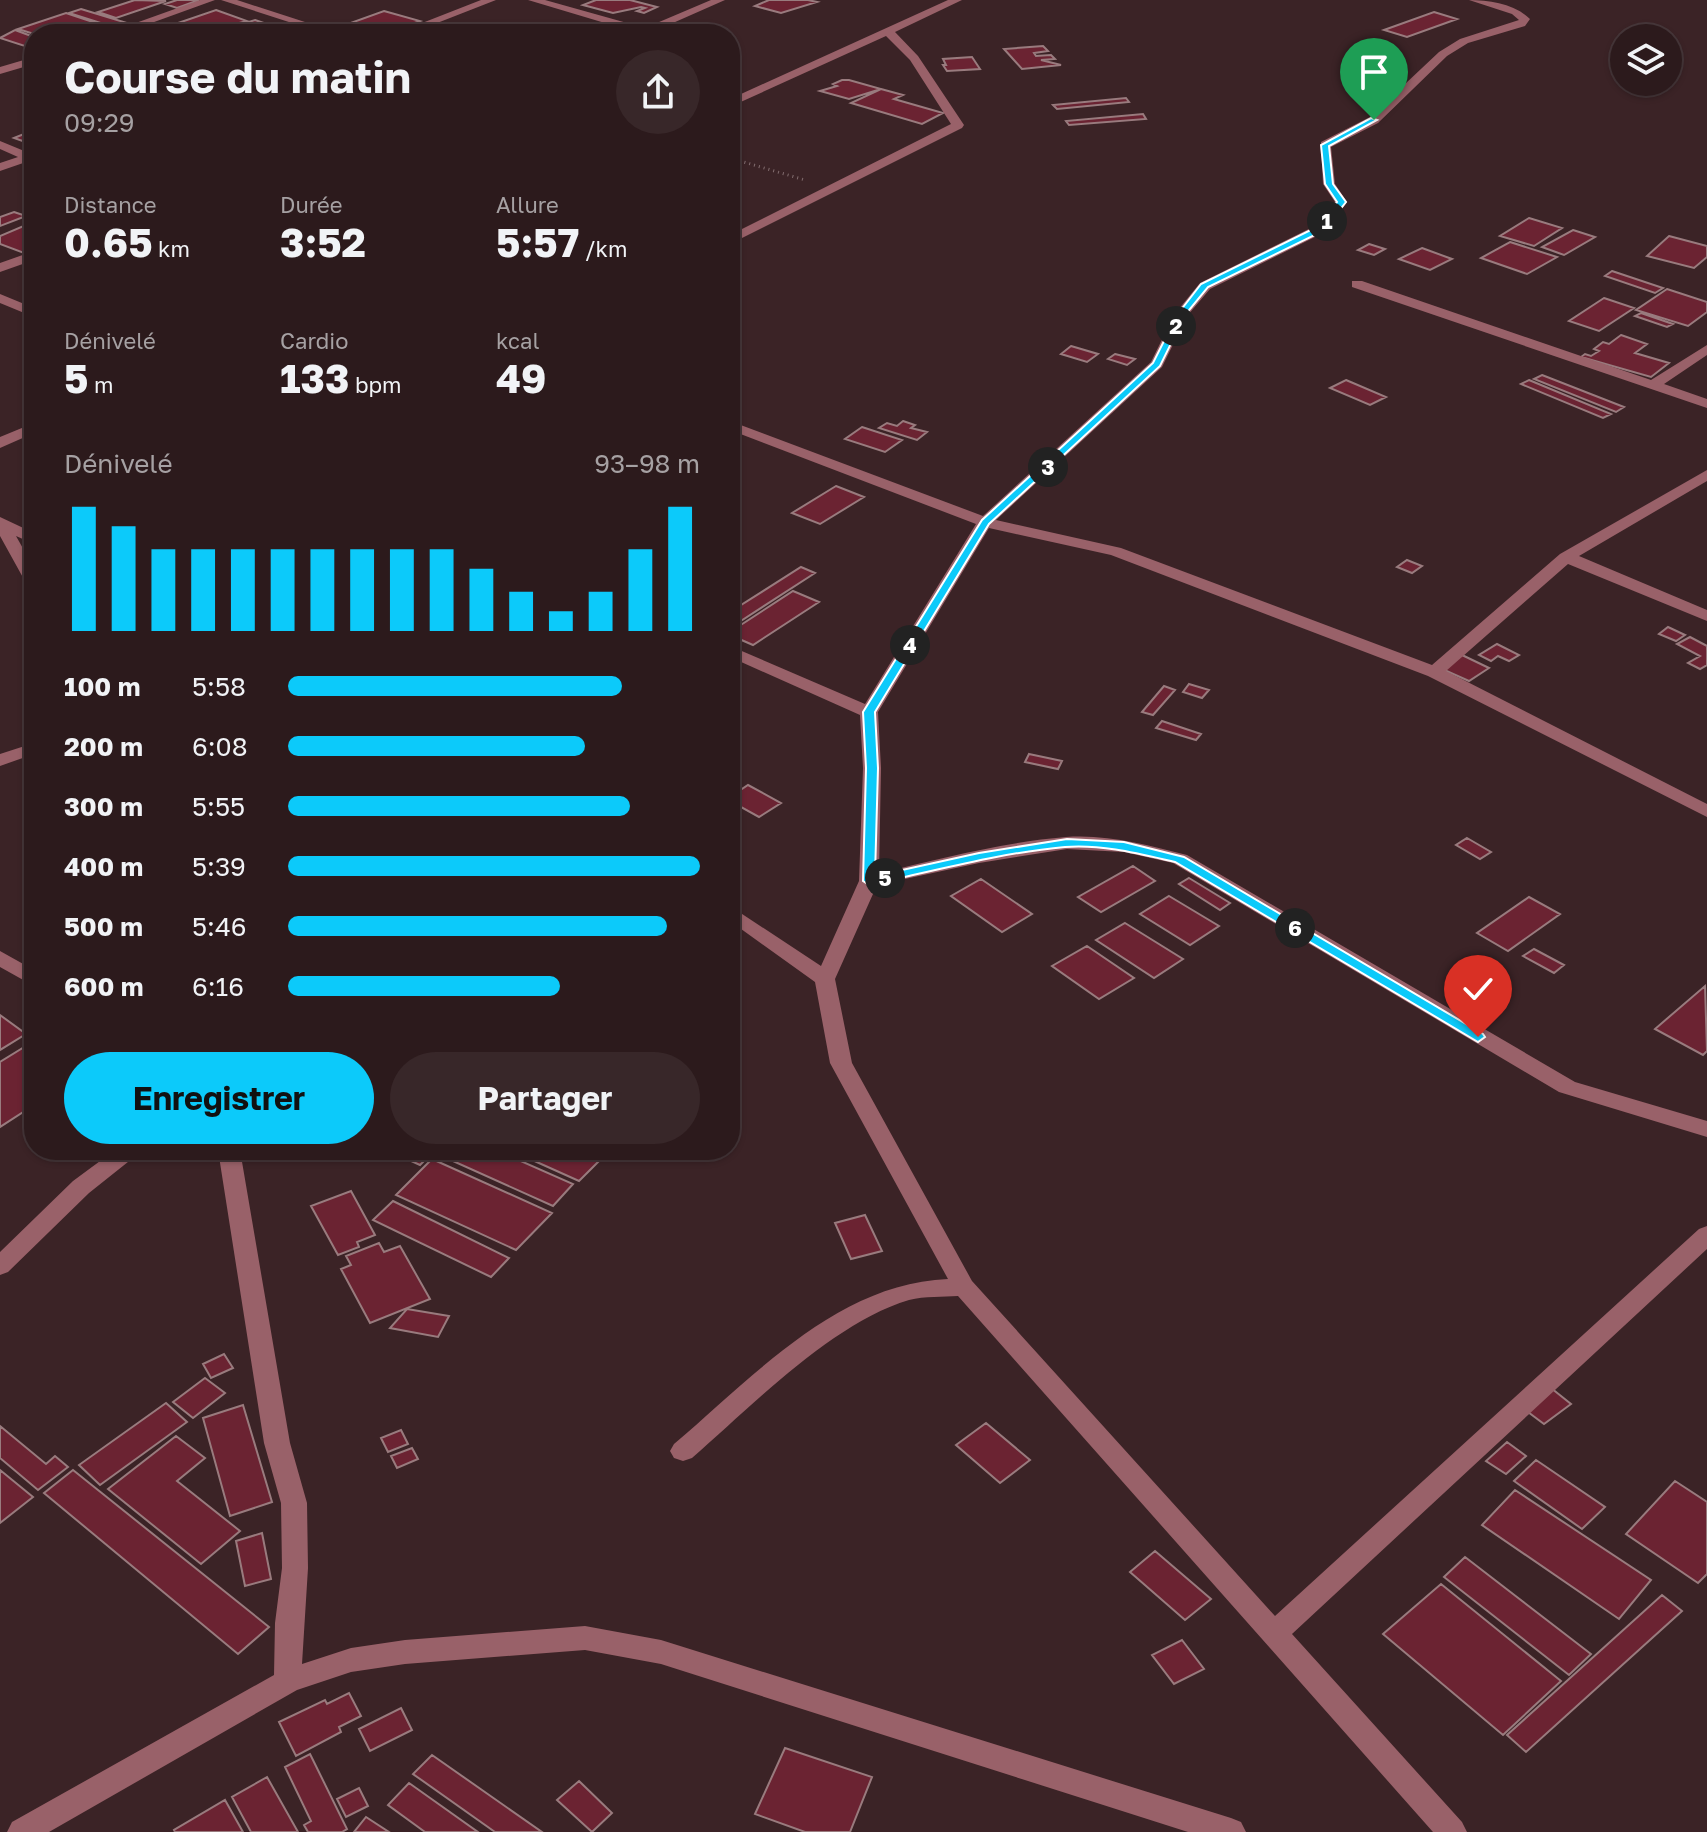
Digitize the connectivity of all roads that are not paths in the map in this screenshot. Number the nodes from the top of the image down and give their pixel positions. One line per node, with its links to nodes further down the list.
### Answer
1 (210, 0): 8 (street)
2 (226, 0): 9 (street)
3 (491, 0): 10 (street)
4 (533, 0): 11 (street)
5 (720, 0): 12 (street)
6 (1474, 0): 35 (street)
7 (952, 1): 13 (street)
8 (139, 24)
9 (304, 24)
10 (426, 24)
11 (612, 24)
12 (663, 24)
13 (887, 31): 16 (street); 21 (street)
14 (24, 63): 15 (street)
15 (0, 71)
16 (740, 98)
17 (0, 145): 18 (street)
18 (24, 155)
19 (24, 160): 20 (street)
20 (0, 167)
21 (740, 235)
22 (24, 259): 23 (street)
23 (0, 268)
24 (1357, 284): 28 (street)
25 (0, 298): 26 (street)
26 (24, 309)
27 (1707, 349): 28 (street)
28 (1655, 384): 29 (street)
29 (1707, 404)
30 (740, 429): 35 (street)
31 (24, 432): 32 (street)
32 (0, 443)
33 (1707, 475): 37 (street)
34 (1, 522): 36 (street); 38 (street)
35 (985, 522): 41 (street); 42 (street)
36 (24, 534)
37 (1566, 557): 39 (street); 41 (street)
38 (24, 565)
39 (1707, 616)
40 (740, 655): 42 (street)
41 (1434, 672): 45 (street)
42 (869, 712): 46 (street)
43 (24, 752): 44 (street)
44 (0, 760)
45 (1707, 811)
46 (869, 881): 50 (street); 51 (street)
47 (740, 919): 50 (street)
48 (0, 958): 49 (street)
49 (24, 973)
50 (825, 979): 56 (street)
51 (1707, 1129)
52 (115, 1160): 55 (street)
53 (231, 1160): 59 (street)
54 (1707, 1235): 58 (street)
55 (0, 1266)
56 (964, 1287): 57 (street); 58 (street)
57 (683, 1451)
58 (1274, 1634): 62 (street)
59 (288, 1681): 60 (street); 61 (street)
60 (22, 1832)
61 (1231, 1832)
62 (1452, 1832)

